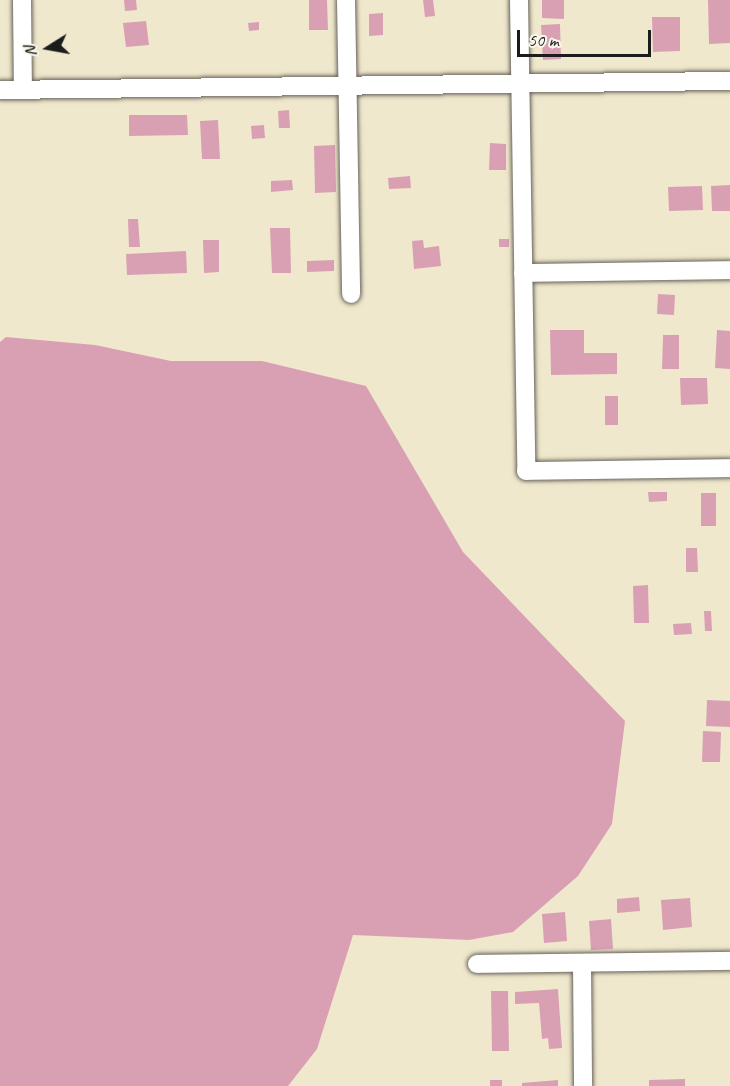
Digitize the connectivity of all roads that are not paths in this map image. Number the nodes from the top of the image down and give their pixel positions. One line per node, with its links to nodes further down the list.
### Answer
1 (22, 0): 7 (street)
2 (346, 0): 6 (street)
3 (519, 0): 5 (street)
4 (730, 81): 5 (street)
5 (520, 84): 6 (street); 10 (street)
6 (348, 85): 7 (street); 11 (street)
7 (23, 89): 8 (street)
8 (0, 90)
9 (730, 270): 10 (street)
10 (523, 273): 12 (street)
11 (351, 294)
12 (730, 468)
13 (730, 961): 14 (street)
14 (582, 963): 15 (street); 16 (street)
15 (477, 964)
16 (583, 1086)

